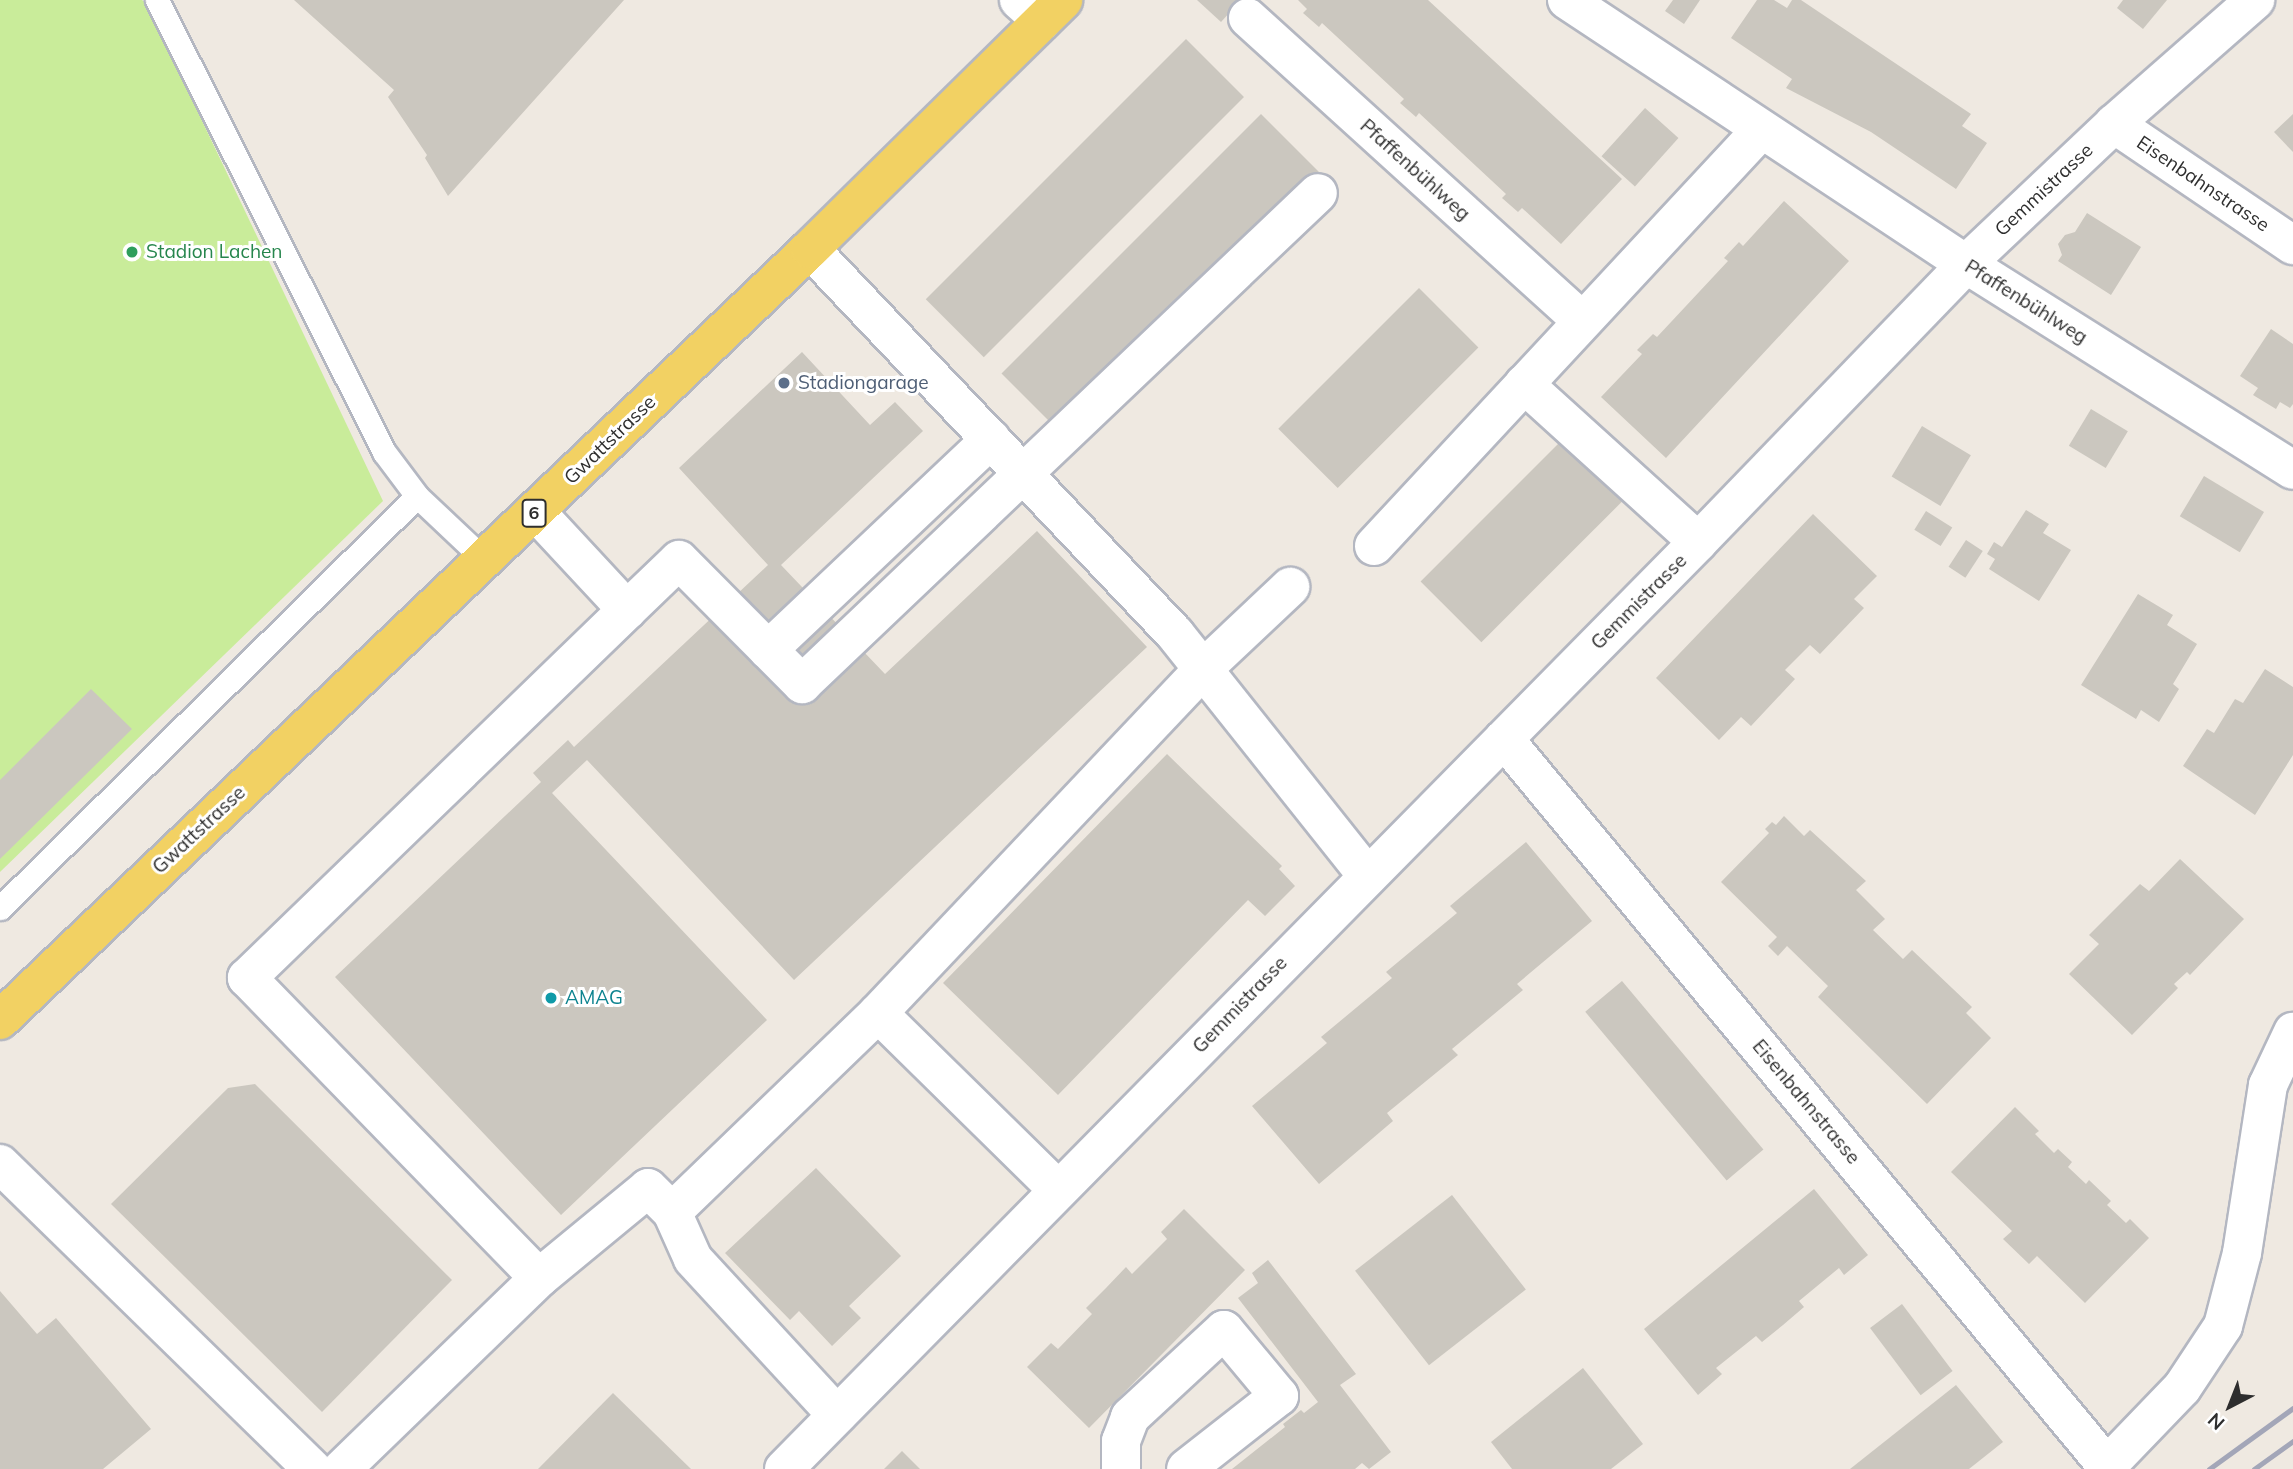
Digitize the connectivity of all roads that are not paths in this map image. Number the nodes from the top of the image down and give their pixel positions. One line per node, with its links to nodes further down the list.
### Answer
1 (157, 0): 17 (lane)
2 (1567, 0): 7 (street, Pfaffenbühlweg)
3 (2255, 0): 6 (street, Gemmistrasse)
4 (1041, 7): 10 (main road, Gwattstrasse / 6)
5 (1248, 18): 12 (street, Pfaffenbühlweg)
6 (2114, 124): 9 (street, Eisenbahnstrasse); 11 (street, Gemmistrasse)
7 (1761, 130): 11 (street, Pfaffenbühlweg); 12 (street)
8 (1318, 193): 16 (street)
9 (2293, 245)
10 (810, 249): 14 (street); 18 (main road, Gwattstrasse / 6)
11 (1966, 264): 15 (street, Pfaffenbühlweg); 19 (street, Gemmistrasse)
12 (1582, 321): 13 (street)
13 (1524, 384): 19 (street, Gemmistrasse); 20 (street)
14 (991, 439): 16 (street); 24 (street)
15 (2293, 470)
16 (1024, 473): 24 (street); 25 (street)
17 (417, 496): 21 (lane); 28 (lane)
18 (536, 512): 21 (main road, Gwattstrasse / 6); 23 (street)
19 (1698, 542): 26 (street, Gemmistrasse)
20 (1374, 546)
21 (485, 560): 30 (main road, Gwattstrasse / 6)
22 (1290, 587): 25 (street)
23 (627, 610): 24 (street); 35 (street)
24 (768, 650)
25 (1203, 669): 27 (street); 29 (street)
26 (1504, 739): 27 (street, Gemmistrasse); 37 (street, Eisenbahnstrasse)
27 (1367, 875): 33 (street, Gemmistrasse)
28 (0, 908)
29 (878, 1013): 33 (street); 34 (street)
30 (0, 1020)
31 (2293, 1032): 37 (street, Eisenbahnstrasse)
32 (0, 1164): 38 (street)
33 (1058, 1190): 36 (street, Gemmistrasse)
34 (672, 1212): 35 (street); 36 (street)
35 (540, 1278): 39 (street)
36 (838, 1415): 40 (street, Gemmistrasse)
37 (2106, 1468)
38 (312, 1469)
39 (342, 1469)
40 (784, 1469)
41 (1121, 1469): 42 (street)
42 (1186, 1469)

